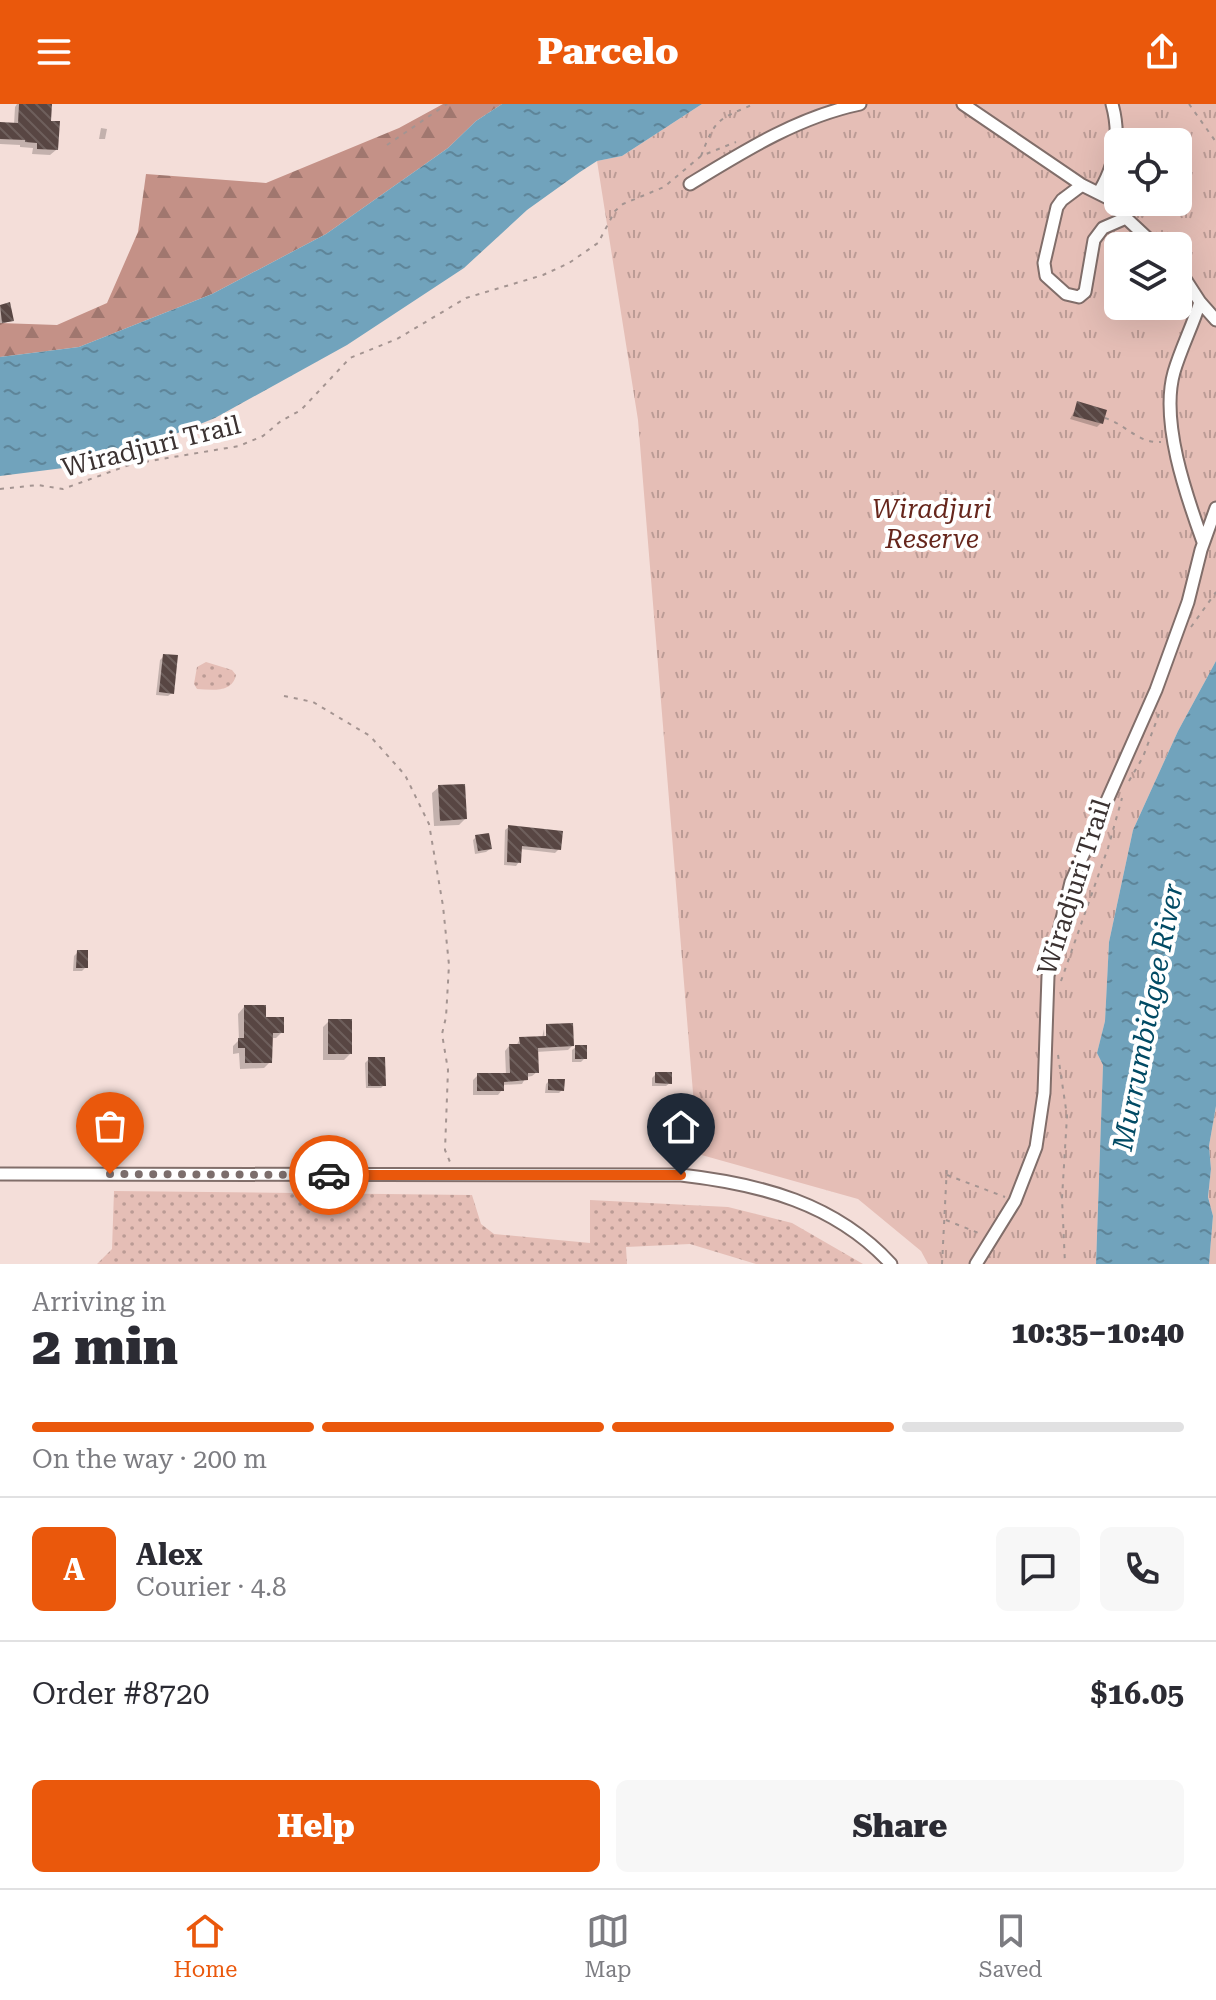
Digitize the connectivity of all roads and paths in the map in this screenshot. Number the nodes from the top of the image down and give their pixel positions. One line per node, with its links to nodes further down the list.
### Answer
1 (447, 104): 9 (path)
2 (754, 104): 10 (path)
3 (860, 104): 11 (street)
4 (963, 104): 12 (street)
5 (1112, 104): 13 (street)
6 (1189, 104): 8 (path)
7 (739, 141): 10 (path, Wiradjuri Trail)
8 (1216, 142)
9 (387, 145)
10 (701, 156): 21 (path, Wiradjuri Trail)
11 (690, 184)
12 (1082, 185): 13 (street); 14 (street)
13 (1099, 192): 14 (street)
14 (1126, 218): 15 (street)
15 (1141, 232)
16 (1192, 290): 17 (street)
17 (1200, 302): 18 (street); 20 (street)
18 (1216, 320)
19 (1105, 418): 20 (path)
20 (1175, 441): 23 (street)
21 (0, 489)
22 (1216, 508): 23 (street)
23 (1203, 542): 34 (street)
24 (1216, 592): 25 (path)
25 (1188, 631)
26 (284, 696): 32 (path)
27 (1161, 708): 28 (path, Wiradjuri Trail)
28 (1058, 988)
29 (1058, 1046): 40 (path)
30 (947, 1166): 33 (path)
31 (0, 1174): 32 (street)
32 (460, 1175): 37 (street)
33 (946, 1175): 34 (path); 35 (path)
34 (1015, 1201): 36 (street)
35 (944, 1219): 36 (path); 38 (path)
36 (993, 1239): 39 (street)
37 (891, 1264)
38 (942, 1264)
39 (976, 1264)
40 (1065, 1264)

